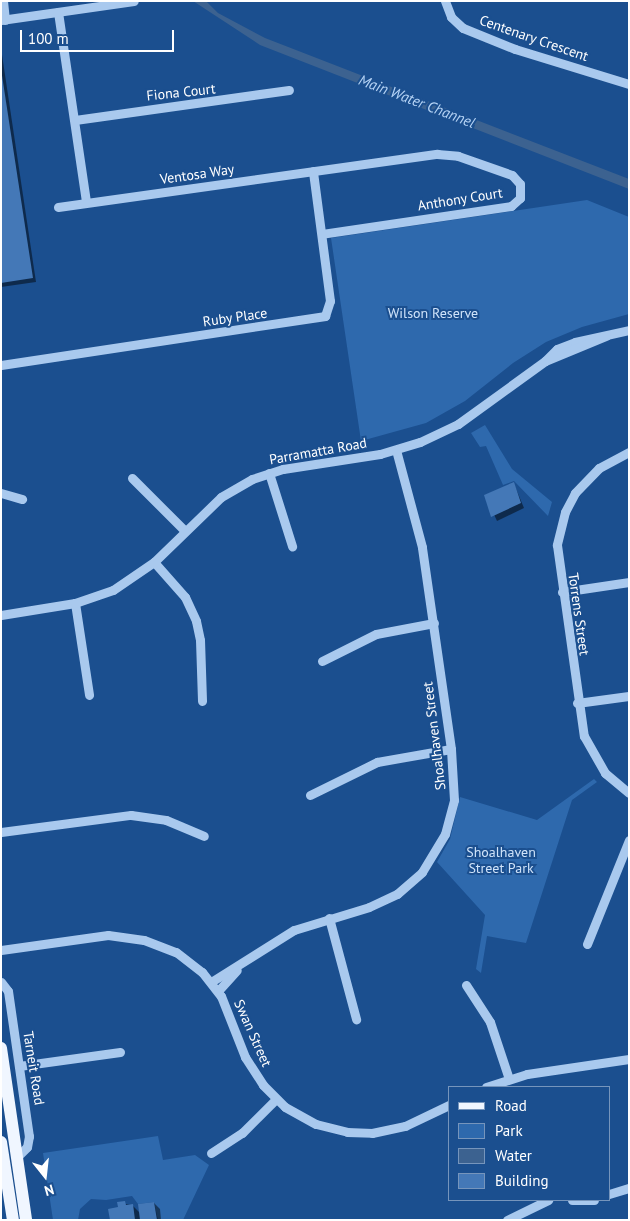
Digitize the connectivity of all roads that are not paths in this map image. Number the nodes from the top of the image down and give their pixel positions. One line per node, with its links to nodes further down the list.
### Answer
1 (2, 1): 5 (street)
2 (134, 1): 4 (street)
3 (445, 1): 6 (street, Centenary Crescent)
4 (58, 12): 5 (street); 8 (street)
5 (3, 20)
6 (629, 84)
7 (289, 90): 8 (street, Fiona Court)
8 (76, 120): 10 (street)
9 (312, 171): 10 (street, Ventosa Way); 12 (street, Ruby Place); 12 (street, Anthony Court)
10 (86, 202): 11 (street, Ventosa Way)
11 (58, 207)
12 (322, 234): 14 (street, Ruby Place)
13 (629, 330): 15 (street, Parramatta Road)
14 (1, 365)
15 (396, 450): 17 (street, Parramatta Road); 30 (street, Shoalhaven Street)
16 (629, 452): 25 (street, Torrens Street)
17 (269, 473): 21 (street, Parramatta Road); 22 (street)
18 (132, 478): 21 (street)
19 (1, 493): 20 (street)
20 (22, 499)
21 (185, 531): 23 (street, Parramatta Road)
22 (292, 546)
23 (154, 562): 26 (street, Parramatta Road); 34 (street)
24 (629, 582): 25 (street)
25 (562, 592): 35 (street, Torrens Street)
26 (75, 603): 28 (street, Parramatta Road); 32 (street)
27 (1, 610): 28 (street, Parramatta Road)
28 (23, 610): 29 (street, Parramatta Road)
29 (1, 615)
30 (434, 623): 31 (street); 36 (street, Shoalhaven Street)
31 (322, 661)
32 (88, 695)
33 (629, 696): 35 (street)
34 (202, 701)
35 (578, 703): 37 (street, Torrens Street)
36 (451, 749): 38 (street); 42 (street, Shoalhaven Street)
37 (629, 793)
38 (310, 796)
39 (1, 832): 40 (street)
40 (204, 836)
41 (629, 840): 43 (street)
42 (329, 918): 45 (street, Shoalhaven Street); 50 (street)
43 (587, 944)
44 (1, 950): 47 (street, Swan Street)
45 (244, 963): 47 (street, Shoalhaven Street); 49 (street, Shoalhaven Street)
46 (1, 982): 54 (street, Tarneit Road)
47 (211, 982): 49 (street, Swan Street)
48 (466, 985): 55 (street)
49 (218, 991): 57 (street, Swan Street)
50 (356, 1020)
51 (1, 1048): 61 (main road)
52 (120, 1052): 54 (street)
53 (629, 1059): 55 (street)
54 (19, 1066): 61 (street, Tarneit Road)
55 (509, 1079): 56 (street)
56 (489, 1086)
57 (276, 1099): 58 (street, Swan Street); 60 (street)
58 (448, 1106)
59 (1, 1142): 65 (main road)
60 (211, 1153)
61 (17, 1157): 66 (main road)
62 (629, 1188): 63 (street)
63 (610, 1194)
64 (546, 1201): 67 (street)
65 (12, 1220)
66 (26, 1220)
67 (508, 1220)

